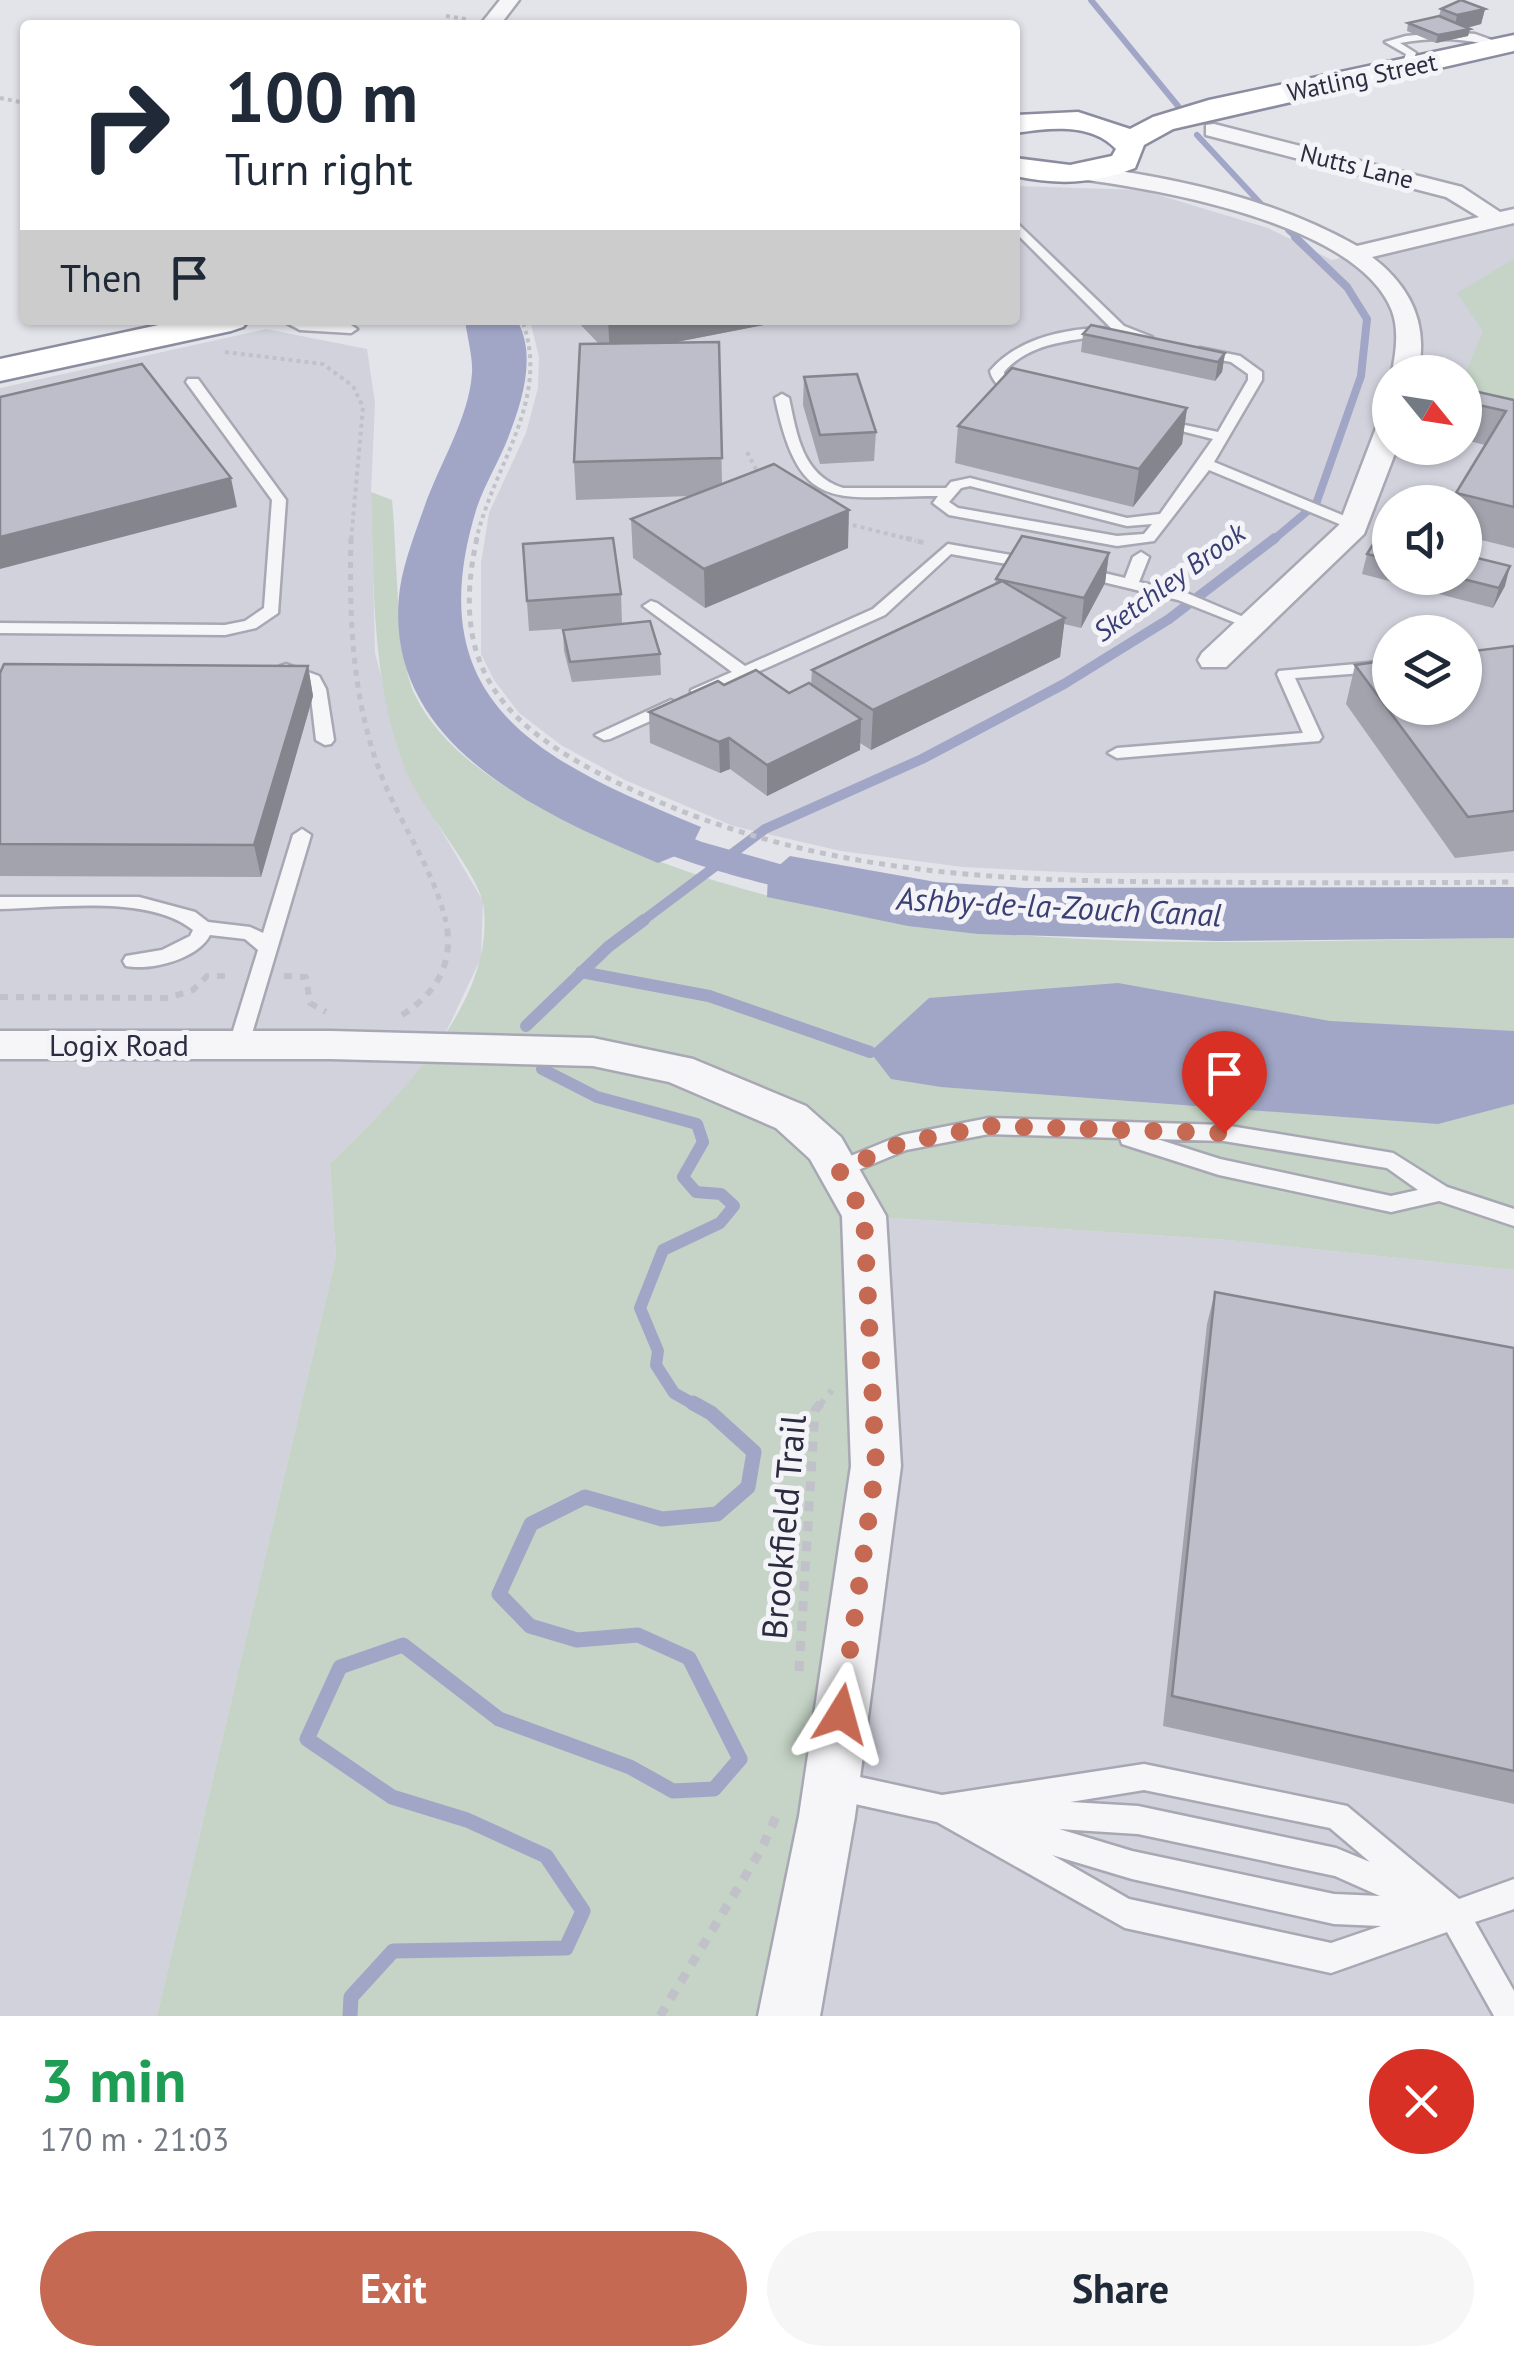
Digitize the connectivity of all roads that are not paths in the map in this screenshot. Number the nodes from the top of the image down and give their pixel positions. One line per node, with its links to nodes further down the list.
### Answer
1 (510, 0): 2 (street)
2 (494, 20)
3 (1509, 45): 5 (highway, Watling Street)
4 (1063, 120): 5 (highway, Watling Street); 6 (highway, Watling Street); 7 (highway)
5 (1211, 120): 7 (highway, Watling Street); 12 (street, Nutts Lane)
6 (1020, 124)
7 (1130, 148): 9 (highway, Watling Street); 11 (street)
8 (1020, 168): 9 (highway)
9 (1072, 174): 10 (highway); 11 (street)
10 (1020, 176)
11 (1194, 192): 14 (street)
12 (1504, 217): 14 (street, Nutts Lane)
13 (1020, 230): 17 (lane)
14 (1353, 254): 21 (street)
15 (298, 325): 16 (lane)
16 (351, 329)
17 (1120, 329): 19 (lane); 24 (lane)
18 (220, 334): 22 (highway)
19 (1156, 342)
20 (1188, 349): 27 (lane)
21 (1407, 355)
22 (0, 370)
23 (192, 382): 37 (lane)
24 (1038, 397)
25 (782, 398): 30 (lane)
26 (1149, 421): 27 (lane)
27 (1222, 437): 29 (lane)
28 (1372, 463): 32 (street)
29 (1206, 464): 31 (lane); 32 (lane)
30 (948, 492): 31 (lane); 31 (lane)
31 (1164, 518)
32 (1342, 521): 36 (street)
33 (1142, 557): 34 (lane)
34 (1131, 582): 36 (lane); 41 (lane)
35 (651, 606): 41 (lane)
36 (1242, 619): 38 (street)
37 (0, 628)
38 (1214, 660)
39 (1372, 667): 44 (lane)
40 (262, 668): 43 (lane)
41 (744, 673): 42 (lane)
42 (604, 735)
43 (326, 740)
44 (1117, 753)
45 (302, 835): 48 (lane)
46 (0, 903): 47 (lane)
47 (203, 928): 48 (lane); 49 (lane)
48 (267, 947): 51 (lane)
49 (133, 961)
50 (0, 1045): 51 (street, Logix Road)
51 (238, 1047): 53 (street, Logix Road)
52 (1114, 1132): 53 (lane); 54 (lane); 54 (lane)
53 (839, 1170): 56 (street, Logix Road)
54 (1438, 1193): 55 (lane)
55 (1514, 1218)
56 (832, 1785): 57 (lane); 60 (street, Logix Road)
57 (942, 1809): 59 (lane); 59 (lane); 59 (lane); 59 (lane)
58 (1514, 1894): 59 (lane)
59 (1453, 1913): 61 (lane)
60 (789, 2016)
61 (1511, 2016)

